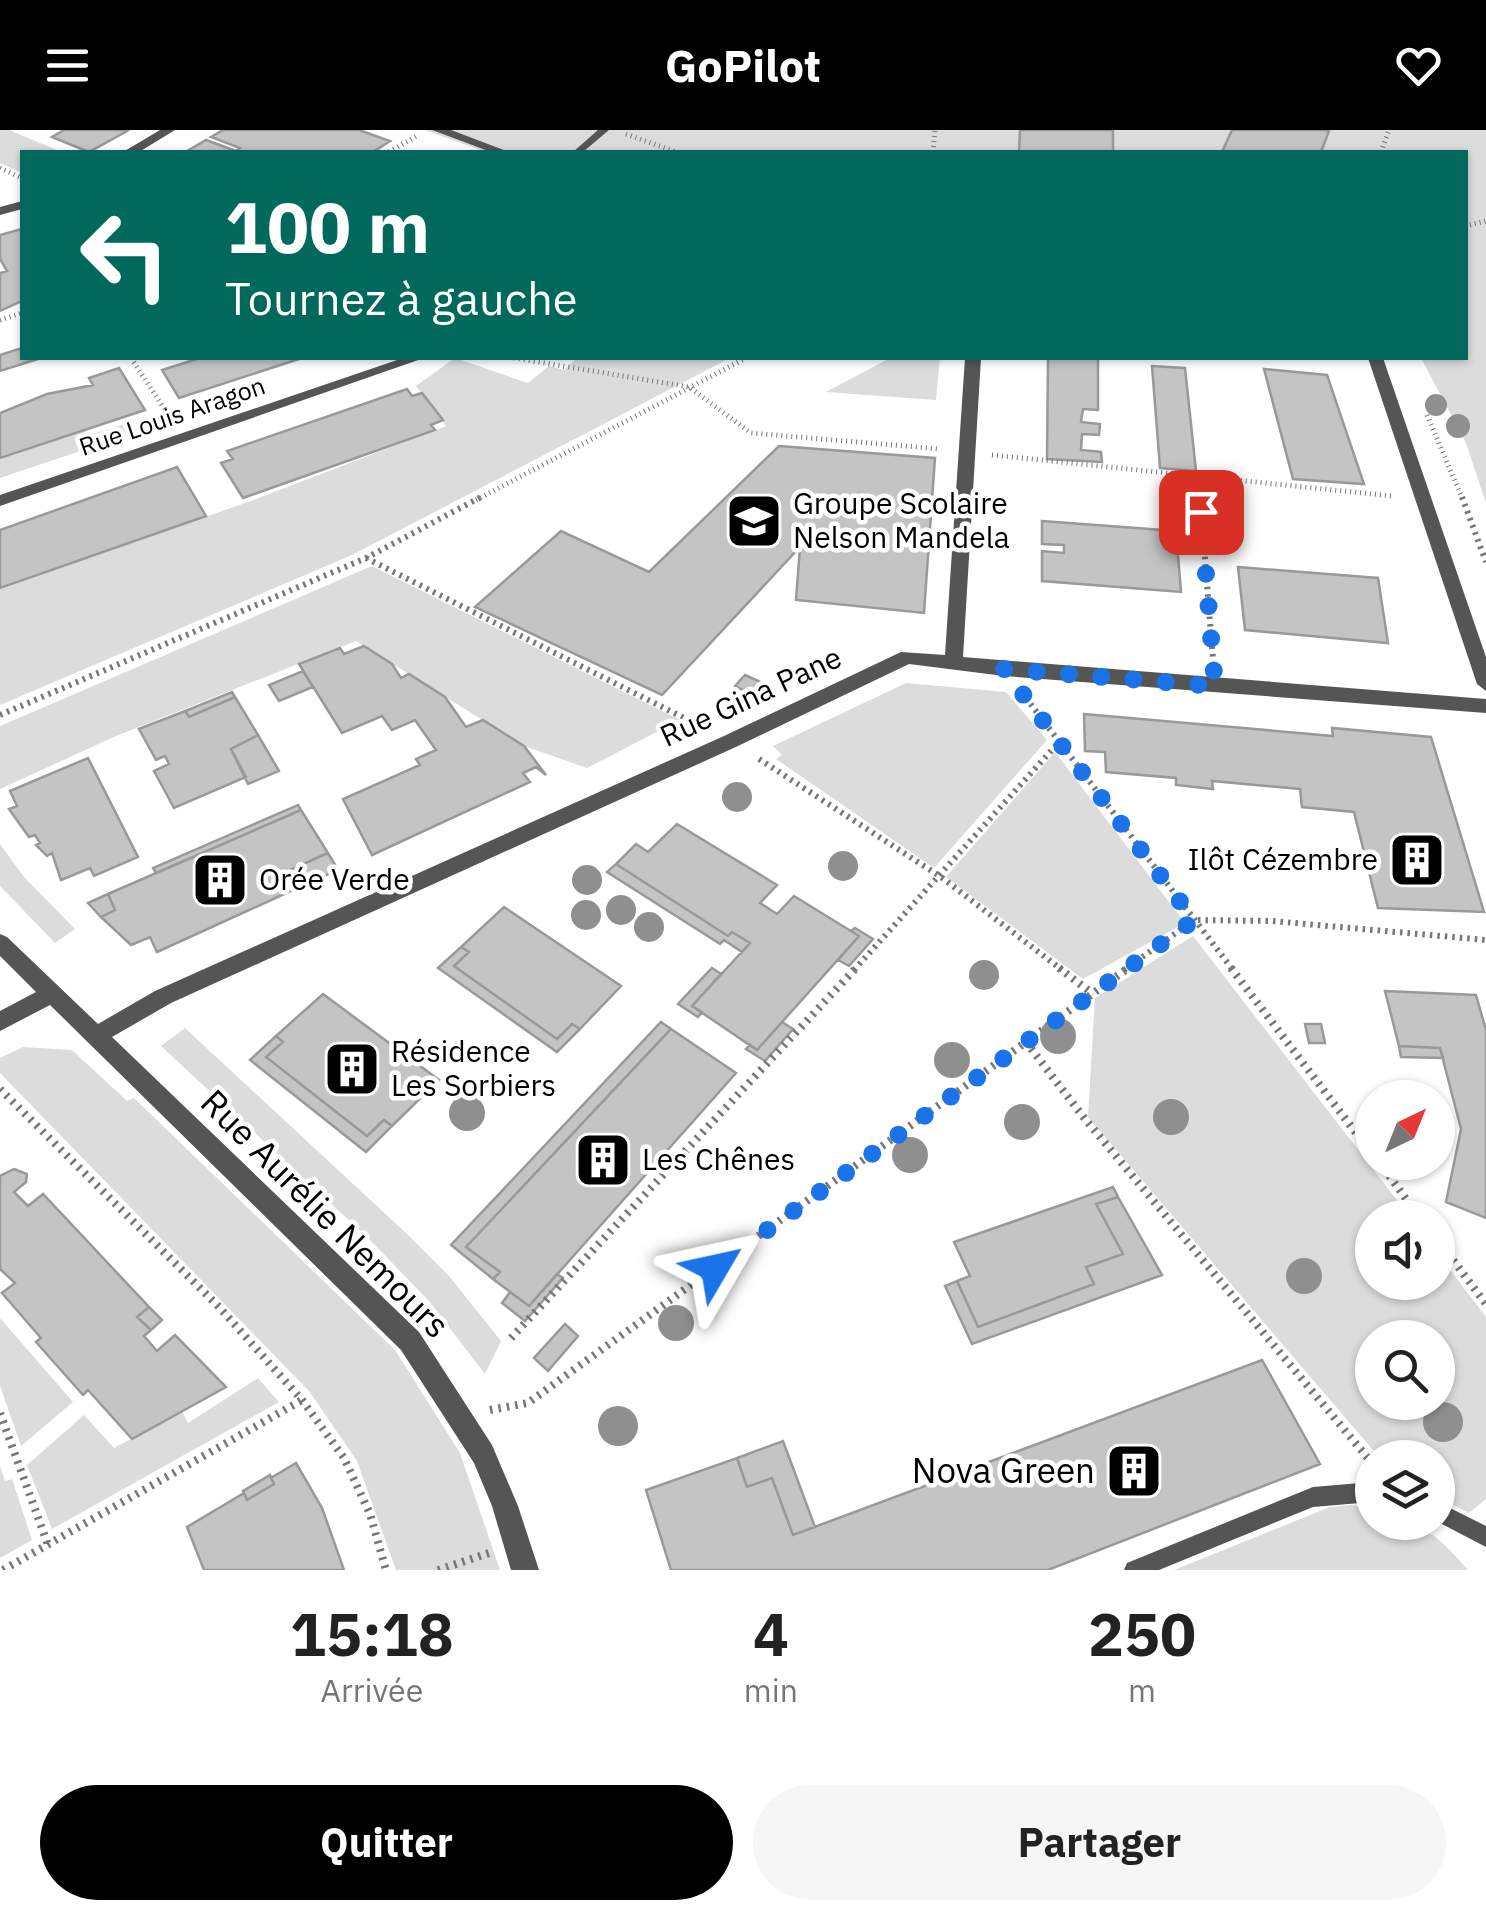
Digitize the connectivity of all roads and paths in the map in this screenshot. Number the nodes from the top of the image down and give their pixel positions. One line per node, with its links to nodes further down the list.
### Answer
1 (170, 130): 6 (street)
2 (428, 130): 7 (path)
3 (438, 130): 8 (street)
4 (604, 130): 9 (lane)
5 (615, 130): 10 (path)
6 (134, 150)
7 (393, 150)
8 (496, 150)
9 (580, 150)
10 (670, 150)
11 (132, 360): 21 (path)
12 (410, 360): 21 (street, Rue Louis Aragon)
13 (526, 360): 18 (path)
14 (570, 360): 18 (path)
15 (742, 360): 19 (path)
16 (973, 360): 22 (street)
17 (1377, 360): 24 (street)
18 (563, 366): 19 (path)
19 (688, 387): 22 (path); 32 (path)
20 (1419, 402): 26 (path)
21 (184, 438): 25 (street, Rue Louis Aragon)
22 (966, 452): 23 (path); 27 (street)
23 (1198, 479): 24 (path); 30 (path)
24 (1424, 498): 29 (street)
25 (0, 501)
26 (1486, 562)
27 (954, 663): 28 (street, Rue Gina Pane); 39 (street, Rue Gina Pane)
28 (1004, 669): 30 (street, Rue Gina Pane); 33 (path)
29 (1486, 684)
30 (1215, 686): 31 (street, Rue Gina Pane)
31 (1486, 706)
32 (0, 715)
33 (1059, 742): 34 (path); 45 (path)
34 (1194, 920): 35 (path); 40 (path); 42 (path)
35 (1486, 940)
36 (0, 943): 37 (street, Rue Aurélie Nemours)
37 (51, 994): 38 (street); 39 (street, Rue Aurélie Nemours)
38 (0, 1022)
39 (95, 1036): 48 (street, Rue Aurélie Nemours)
40 (1026, 1042): 48 (path); 49 (path)
41 (0, 1089): 46 (path)
42 (1355, 1132)
43 (1455, 1263): 44 (path)
44 (1486, 1304)
45 (511, 1338)
46 (302, 1400): 54 (path); 56 (path)
47 (0, 1413): 54 (path)
48 (460, 1416): 53 (street, Rue Aurélie Nemours)
49 (1355, 1444)
50 (1355, 1493): 59 (lane)
51 (1455, 1521): 52 (lane)
52 (1486, 1537)
53 (516, 1540): 57 (path); 58 (street, Rue Aurélie Nemours)
54 (48, 1544): 55 (path)
55 (3, 1570)
56 (386, 1570)
57 (438, 1570)
58 (525, 1570)
59 (1134, 1570)

